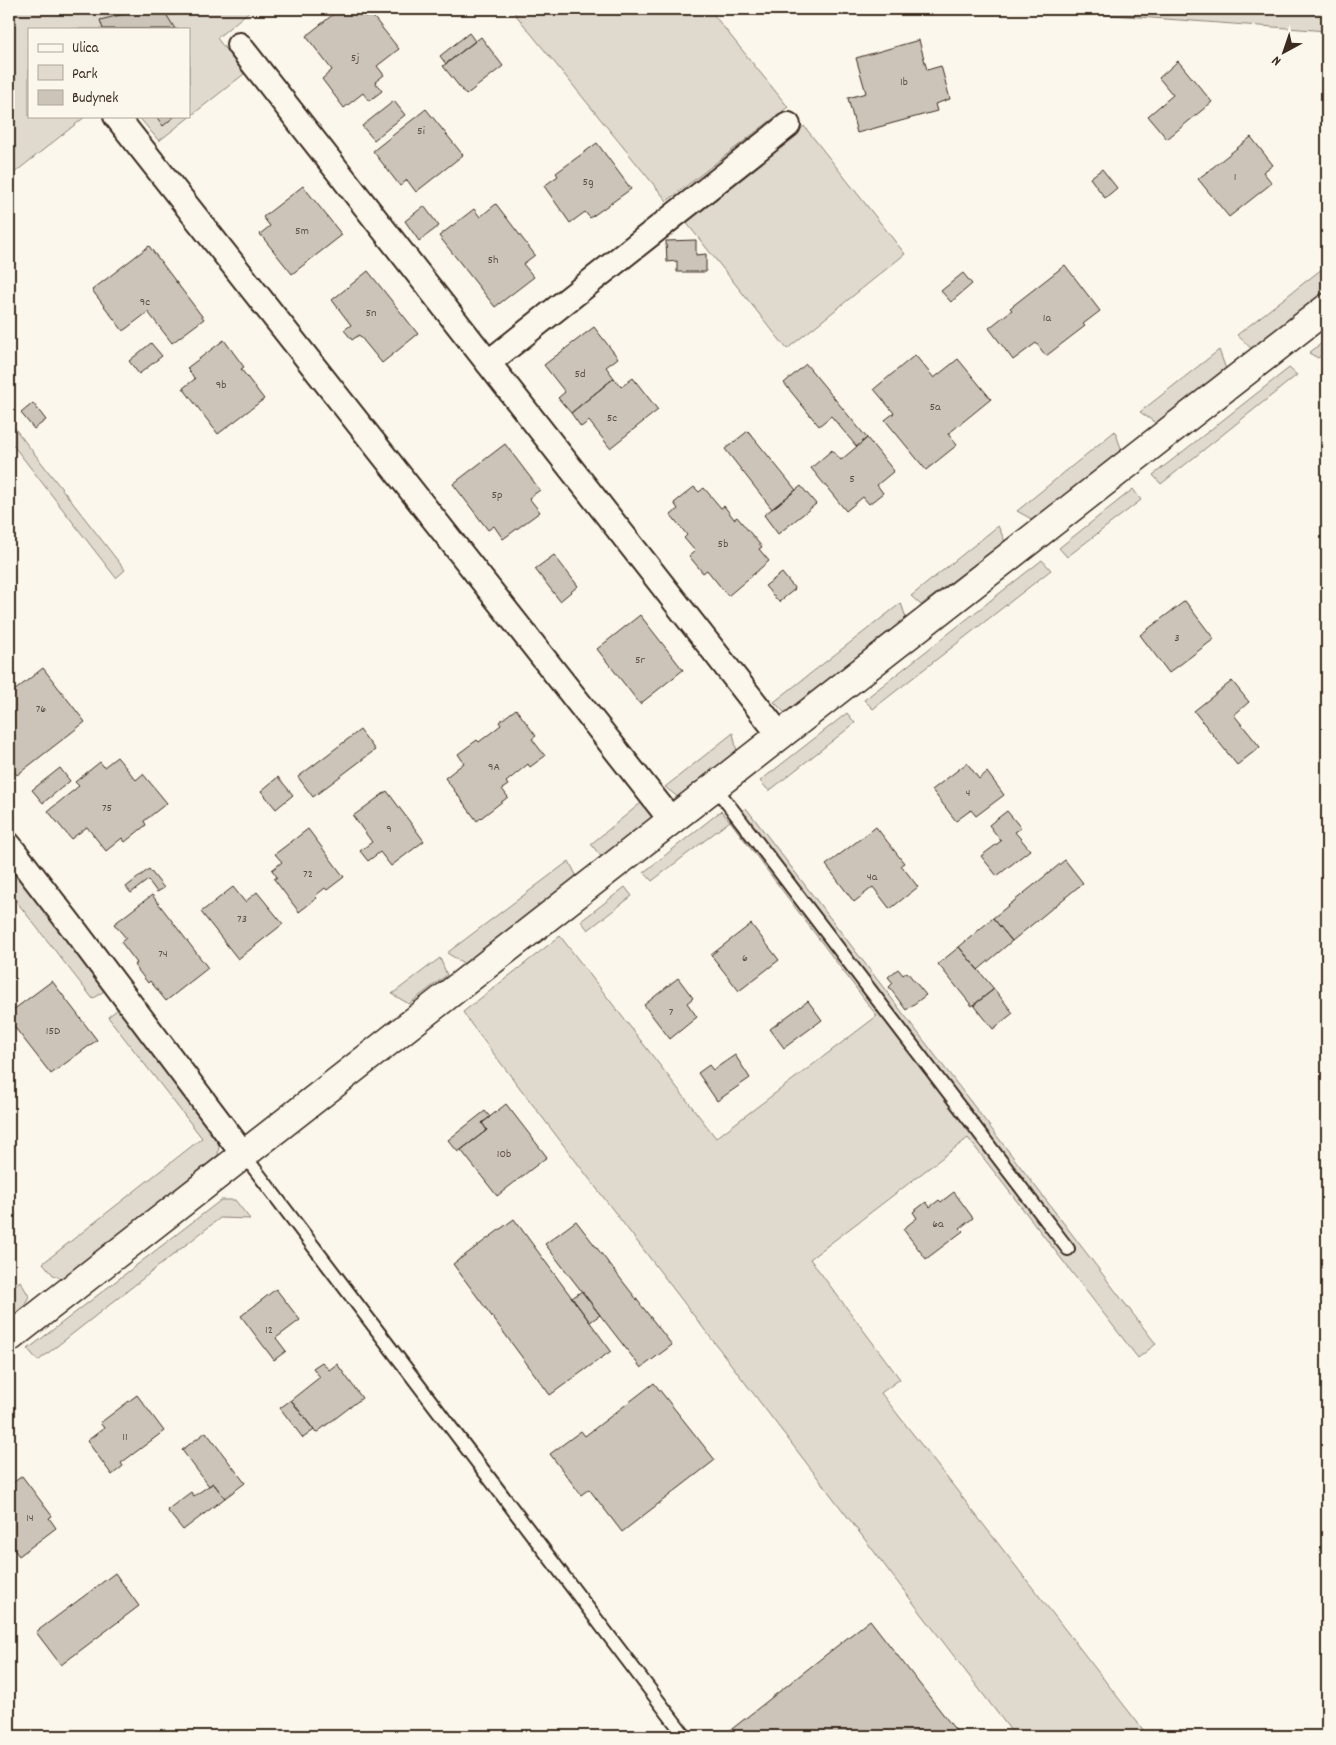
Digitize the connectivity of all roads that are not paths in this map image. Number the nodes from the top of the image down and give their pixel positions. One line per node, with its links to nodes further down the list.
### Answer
1 (238, 45): 5 (street)
2 (118, 118): 8 (street)
3 (788, 125): 5 (street)
4 (1327, 308): 6 (street)
5 (488, 363): 6 (street)
6 (780, 734): 7 (street)
7 (715, 786): 8 (street); 11 (lane)
8 (672, 821): 10 (street)
9 (9, 845): 10 (street)
10 (244, 1155): 12 (street); 13 (lane)
11 (1068, 1249)
12 (9, 1338)
13 (685, 1736)

